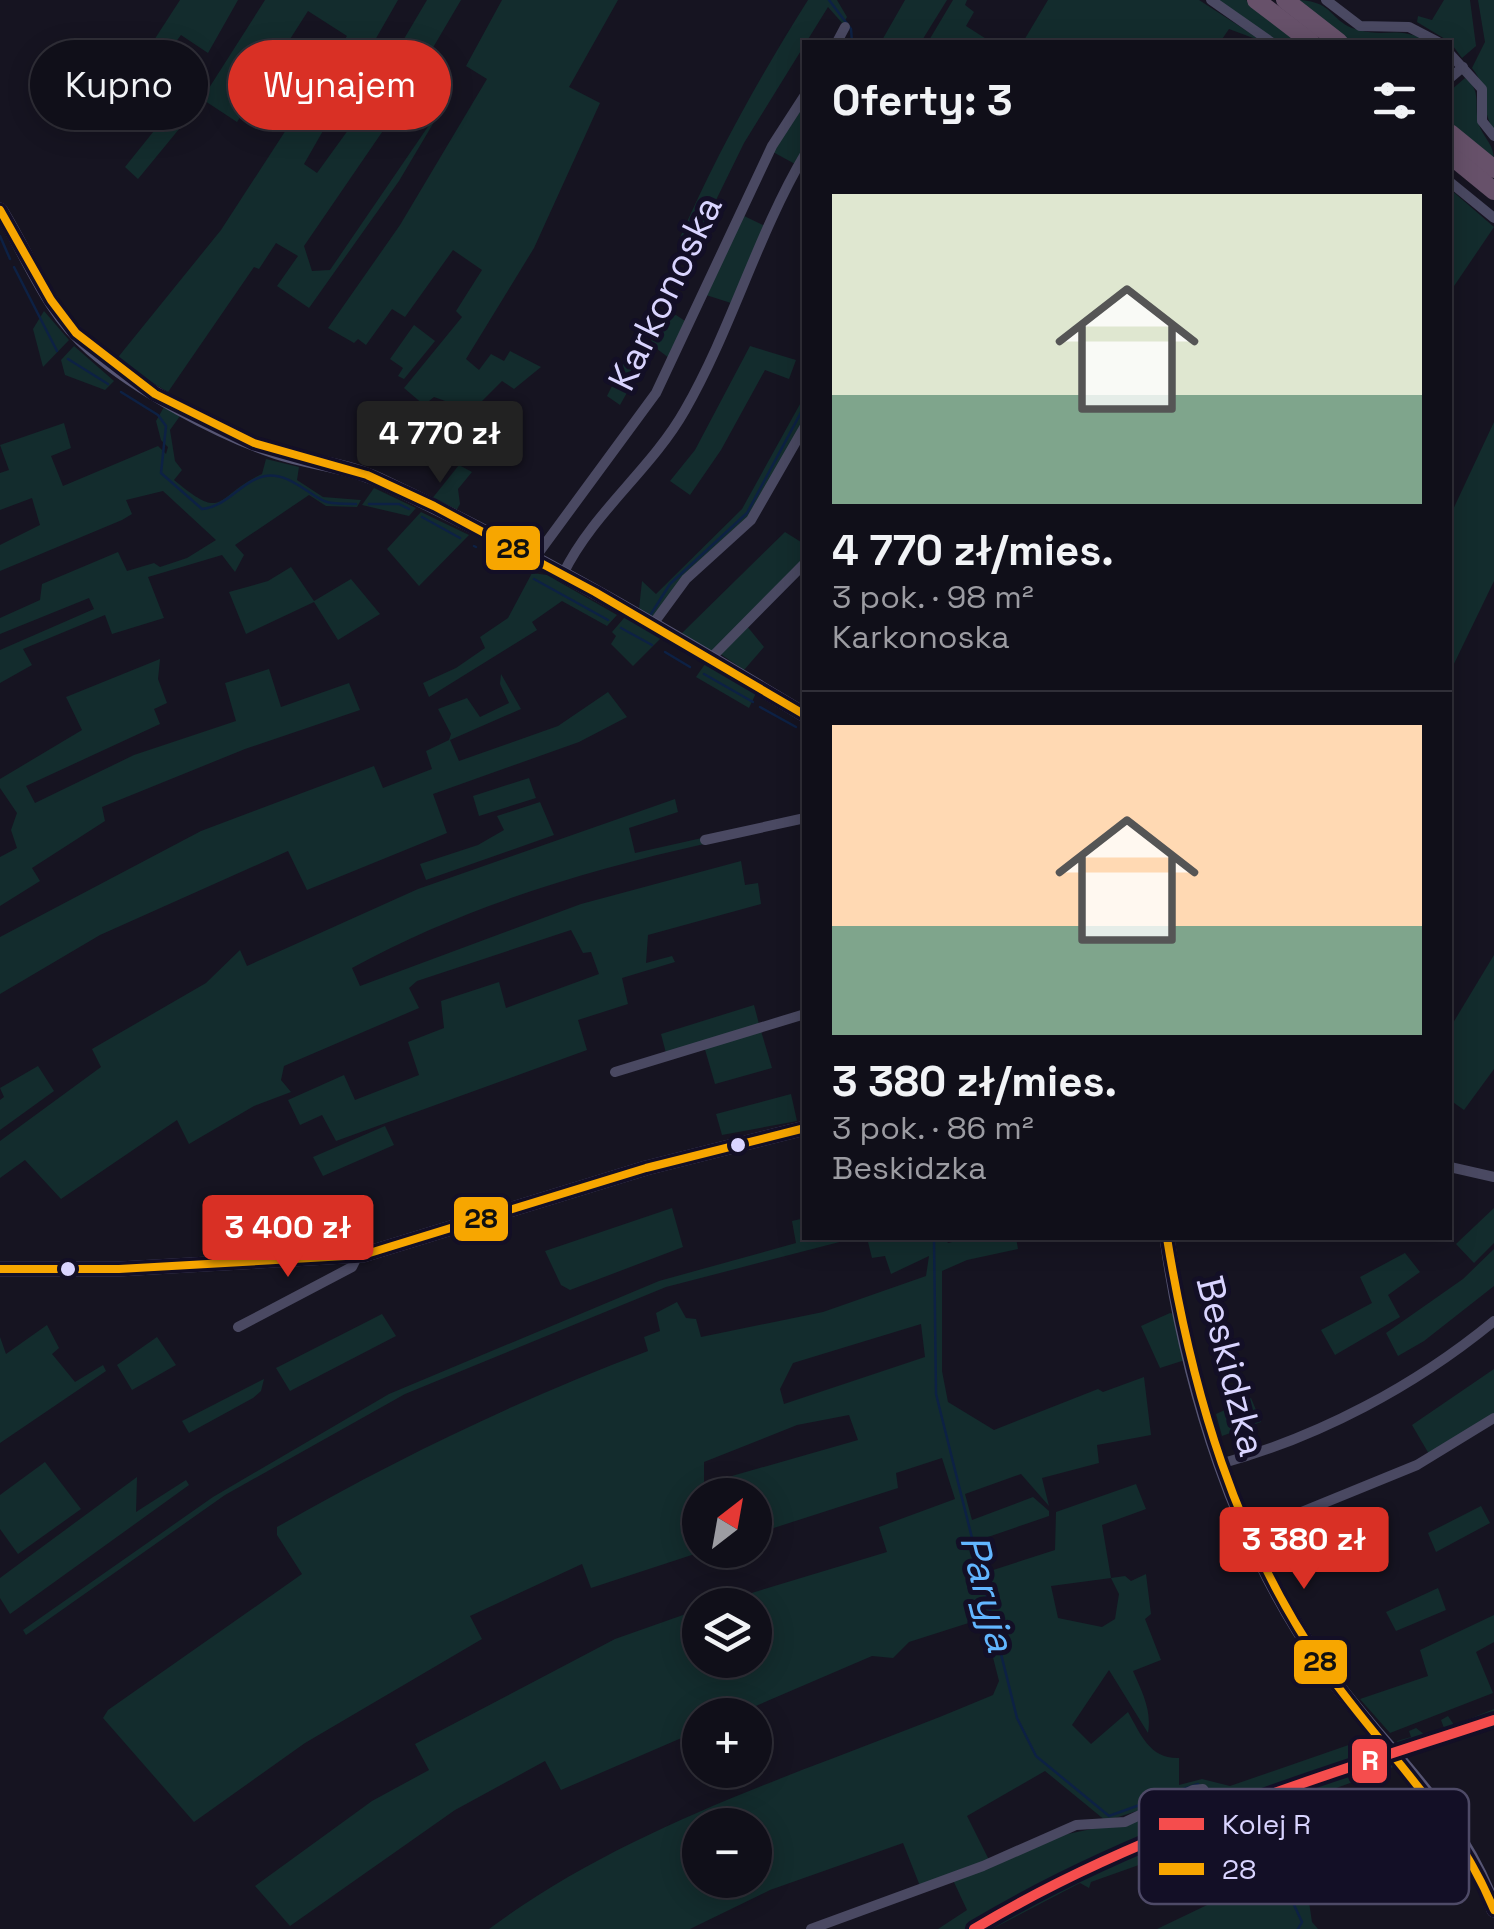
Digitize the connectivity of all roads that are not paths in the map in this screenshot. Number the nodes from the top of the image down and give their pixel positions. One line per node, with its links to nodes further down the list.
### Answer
1 (1211, 0): 7 (street)
2 (1256, 0): 8 (highway)
3 (1285, 0): 9 (highway)
4 (1326, 0): 10 (street)
5 (845, 28): 6 (street)
6 (838, 40)
7 (1269, 40)
8 (1309, 40)
9 (1336, 40)
10 (1434, 40)
11 (1455, 76): 14 (street)
12 (802, 100): 23 (street, Karkonoska)
13 (1452, 135): 17 (highway)
14 (1494, 136)
15 (1452, 157): 19 (highway)
16 (802, 159): 25 (street, Karkonoska)
17 (1494, 169)
18 (1452, 184): 21 (street)
19 (1494, 190)
20 (0, 210): 23 (street)
21 (1494, 218)
22 (802, 431): 26 (street)
23 (534, 559): 25 (street)
24 (802, 566): 27 (street)
25 (563, 574): 26 (street)
26 (653, 624): 27 (street)
27 (710, 658): 28 (street)
28 (802, 713)
29 (802, 819): 30 (street)
30 (706, 840)
31 (802, 1015): 32 (street)
32 (615, 1072)
33 (802, 1129): 37 (street)
34 (1452, 1167): 35 (street)
35 (1494, 1177)
36 (1167, 1240): 42 (street, Beskidzka)
37 (358, 1256): 38 (street); 40 (street)
38 (0, 1269)
39 (1494, 1321): 42 (street)
40 (238, 1327)
41 (1494, 1418): 43 (street)
42 (1220, 1464): 43 (street, Beskidzka)
43 (1248, 1534): 44 (street, Beskidzka)
44 (1424, 1789)
45 (1139, 1815): 48 (street)
46 (1469, 1851): 47 (street, Beskidzka)
47 (1494, 1910)
48 (811, 1929)

